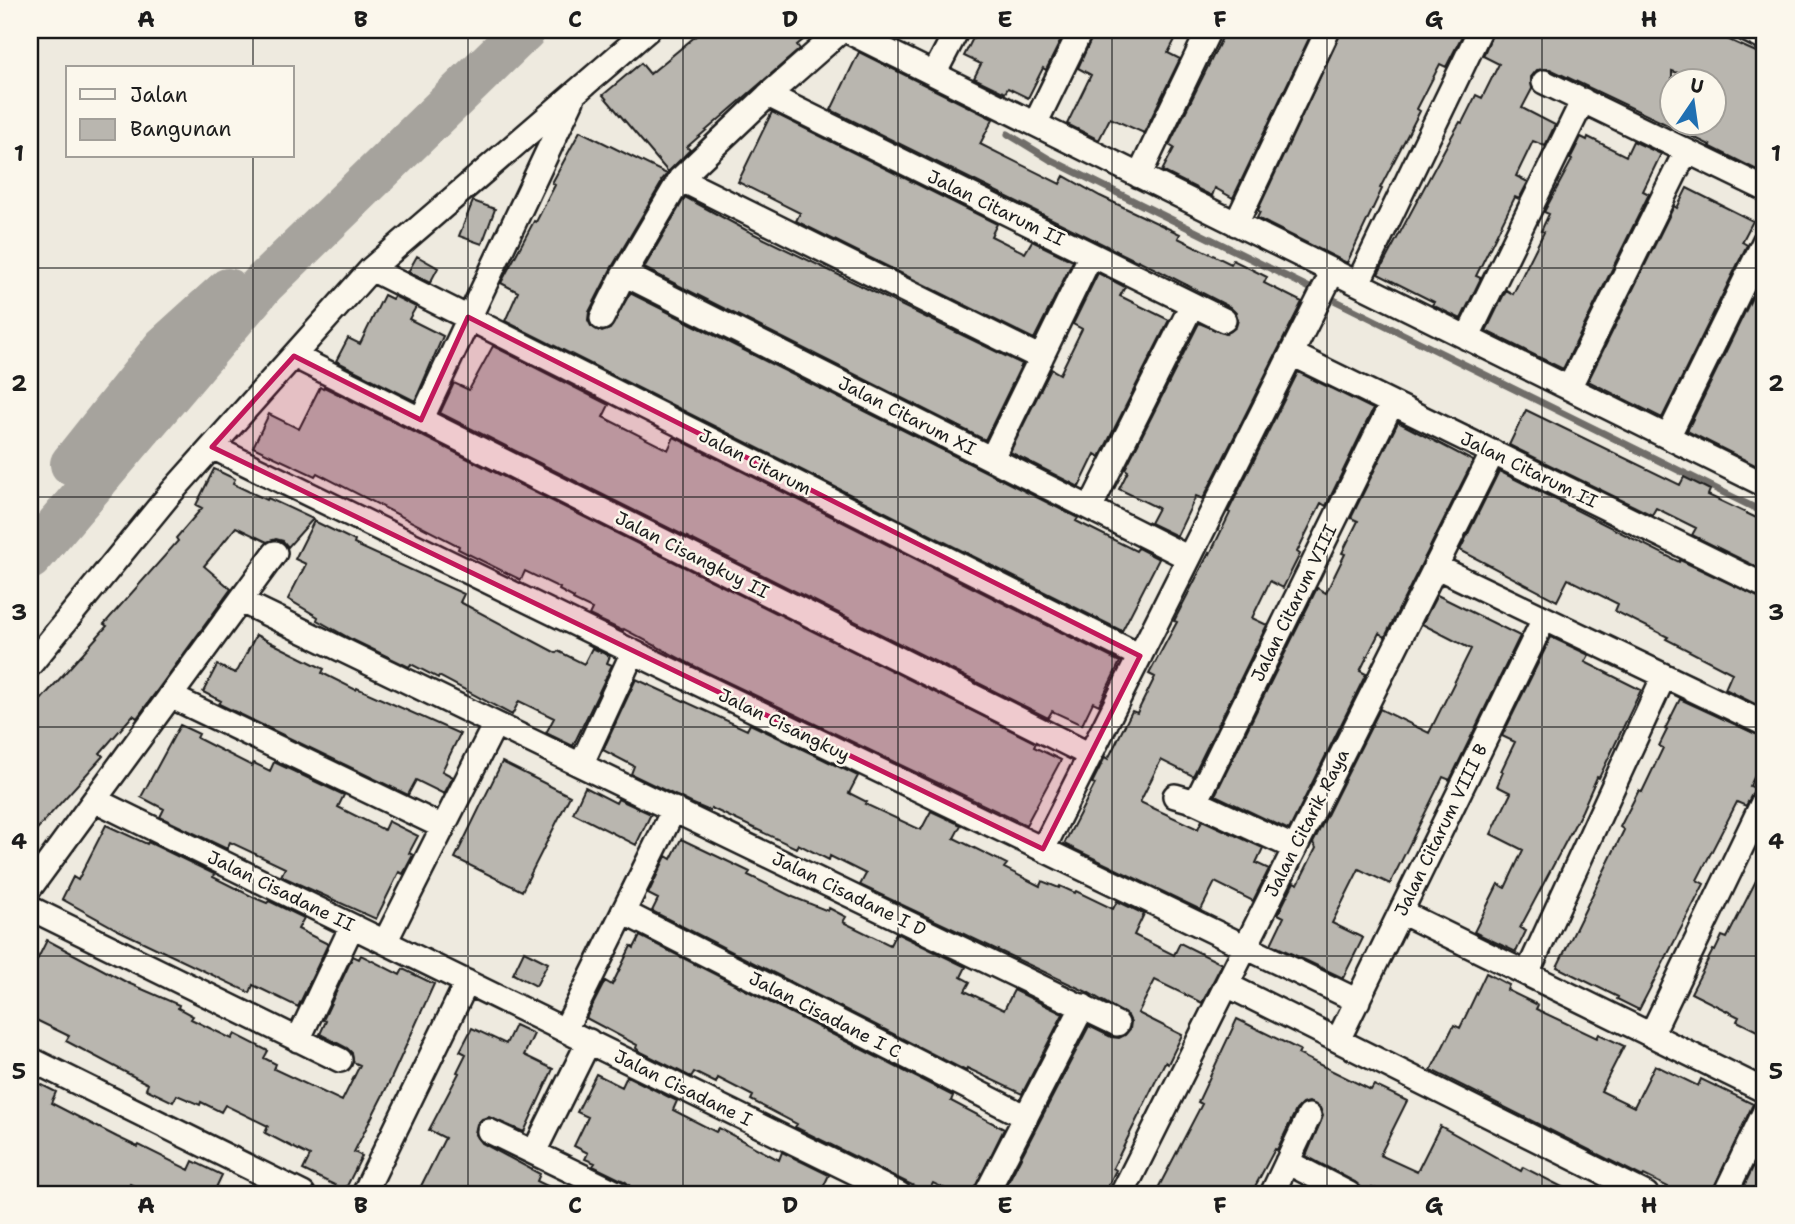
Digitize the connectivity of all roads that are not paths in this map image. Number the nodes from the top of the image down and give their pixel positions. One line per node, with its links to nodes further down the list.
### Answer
1 (648, 30): 12 (street)
2 (843, 30): 10 (street); 13 (street)
3 (957, 30): 10 (street)
4 (1081, 30): 15 (street)
5 (1209, 30): 17 (street)
6 (1328, 30): 20 (street)
7 (1480, 30): 26 (street)
8 (1747, 30): 9 (street)
9 (1765, 39)
10 (934, 74): 15 (street)
11 (1544, 82): 14 (street)
12 (576, 91): 23 (street); 28 (street)
13 (768, 95): 18 (street); 22 (street, Jalan Citarum II)
14 (1583, 100): 16 (street); 31 (street)
15 (1035, 124): 17 (street)
16 (1686, 150): 19 (street); 35 (street)
17 (1139, 176): 20 (street)
18 (681, 180): 24 (street); 34 (street)
19 (1765, 189)
20 (1236, 224): 25 (street)
21 (1765, 240): 38 (street)
22 (1091, 255): 27 (street, Jalan Citarum II); 34 (street)
23 (371, 269): 28 (street, Jalan Citarum); 33 (street)
24 (624, 274): 29 (street); 41 (street, Jalan Citarum XI)
25 (1330, 277): 26 (street); 32 (street)
26 (1358, 284): 31 (street)
27 (1192, 305): 30 (street, Jalan Citarum II); 43 (street)
28 (468, 317): 37 (street); 51 (street, Jalan Citarum)
29 (602, 318)
30 (1224, 320)
31 (1467, 338): 35 (street)
32 (1292, 354): 36 (street, Jalan Citarum II); 45 (street)
33 (294, 356): 37 (street, Jalan Cisangkuy II); 39 (street)
34 (1041, 358): 41 (street)
35 (1569, 388): 38 (street)
36 (1392, 403): 40 (street, Jalan Citarum II); 63 (street, Jalan Citarum VIII)
37 (421, 419): 57 (street, Jalan Cisangkuy II)
38 (1668, 438): 42 (street)
39 (212, 447): 50 (street, Jalan Cisangkuy); 52 (street)
40 (1493, 452): 46 (street, Jalan Citarik Raya); 47 (street, Jalan Citarum II)
41 (992, 458): 43 (street, Jalan Citarum XI)
42 (1765, 485)
43 (1090, 508): 45 (street, Jalan Citarum XI)
44 (275, 553): 48 (street)
45 (1189, 558): 51 (street)
46 (1435, 566): 49 (street); 63 (street, Jalan Citarik Raya)
47 (1765, 586)
48 (240, 601): 54 (street); 55 (street, Jalan Cisadane I D)
49 (1545, 619): 53 (street); 68 (street, Jalan Citarum VIII B)
50 (633, 652): 58 (street); 64 (street, Jalan Cisangkuy)
51 (1140, 656): 57 (street)
52 (30, 664)
53 (1664, 676): 56 (street); 72 (street)
54 (170, 696): 60 (street); 62 (street)
55 (495, 723): 58 (street, Jalan Cisadane I D); 62 (street)
56 (1765, 724)
57 (1090, 755): 64 (street)
58 (581, 765): 61 (street, Jalan Cisadane I D)
59 (1765, 798): 79 (street)
60 (94, 800): 65 (street); 69 (street, Jalan Cisadane II)
61 (674, 809): 67 (street); 76 (street, Jalan Cisadane I D)
62 (443, 827): 70 (street)
63 (1295, 848): 71 (street, Jalan Citarik Raya)
64 (1043, 849): 71 (street, Jalan Cisangkuy)
65 (30, 888)
66 (30, 908): 80 (street)
67 (623, 912): 78 (street); 88 (street, Jalan Cisadane I C)
68 (1401, 912): 72 (street); 75 (street, Jalan Citarum VIII B)
69 (352, 926): 70 (street, Jalan Cisadane II); 80 (street)
70 (385, 942): 73 (street, Jalan Cisadane II)
71 (1246, 947): 74 (street, Jalan Citarik Raya); 75 (street, Jalan Cisangkuy)
72 (1527, 974): 79 (street)
73 (467, 982): 78 (street, Jalan Cisadane I); 93 (street)
74 (1227, 985): 81 (street); 97 (street, Jalan Citarik Raya)
75 (1357, 1001): 81 (street, Jalan Citarum VIII B)
76 (1083, 1006): 77 (street, Jalan Cisadane I D); 88 (street)
77 (1117, 1024)
78 (565, 1030): 82 (street, Jalan Cisadane I)
79 (1651, 1035): 85 (street)
80 (298, 1040): 84 (street)
81 (1338, 1040): 100 (street)
82 (589, 1041): 90 (street); 95 (street, Jalan Cisadane I)
83 (30, 1059): 92 (street)
84 (340, 1060)
85 (1765, 1091)
86 (1765, 1111): 101 (street)
87 (1309, 1115): 91 (street)
88 (1026, 1117): 96 (street)
89 (489, 1131): 90 (street)
90 (534, 1153): 94 (street)
91 (1287, 1162): 98 (street); 99 (street)
92 (303, 1194)
93 (364, 1194)
94 (619, 1194)
95 (899, 1194)
96 (986, 1194)
97 (1122, 1194)
98 (1272, 1194)
99 (1349, 1194)
100 (1646, 1194)
101 (1725, 1194)

